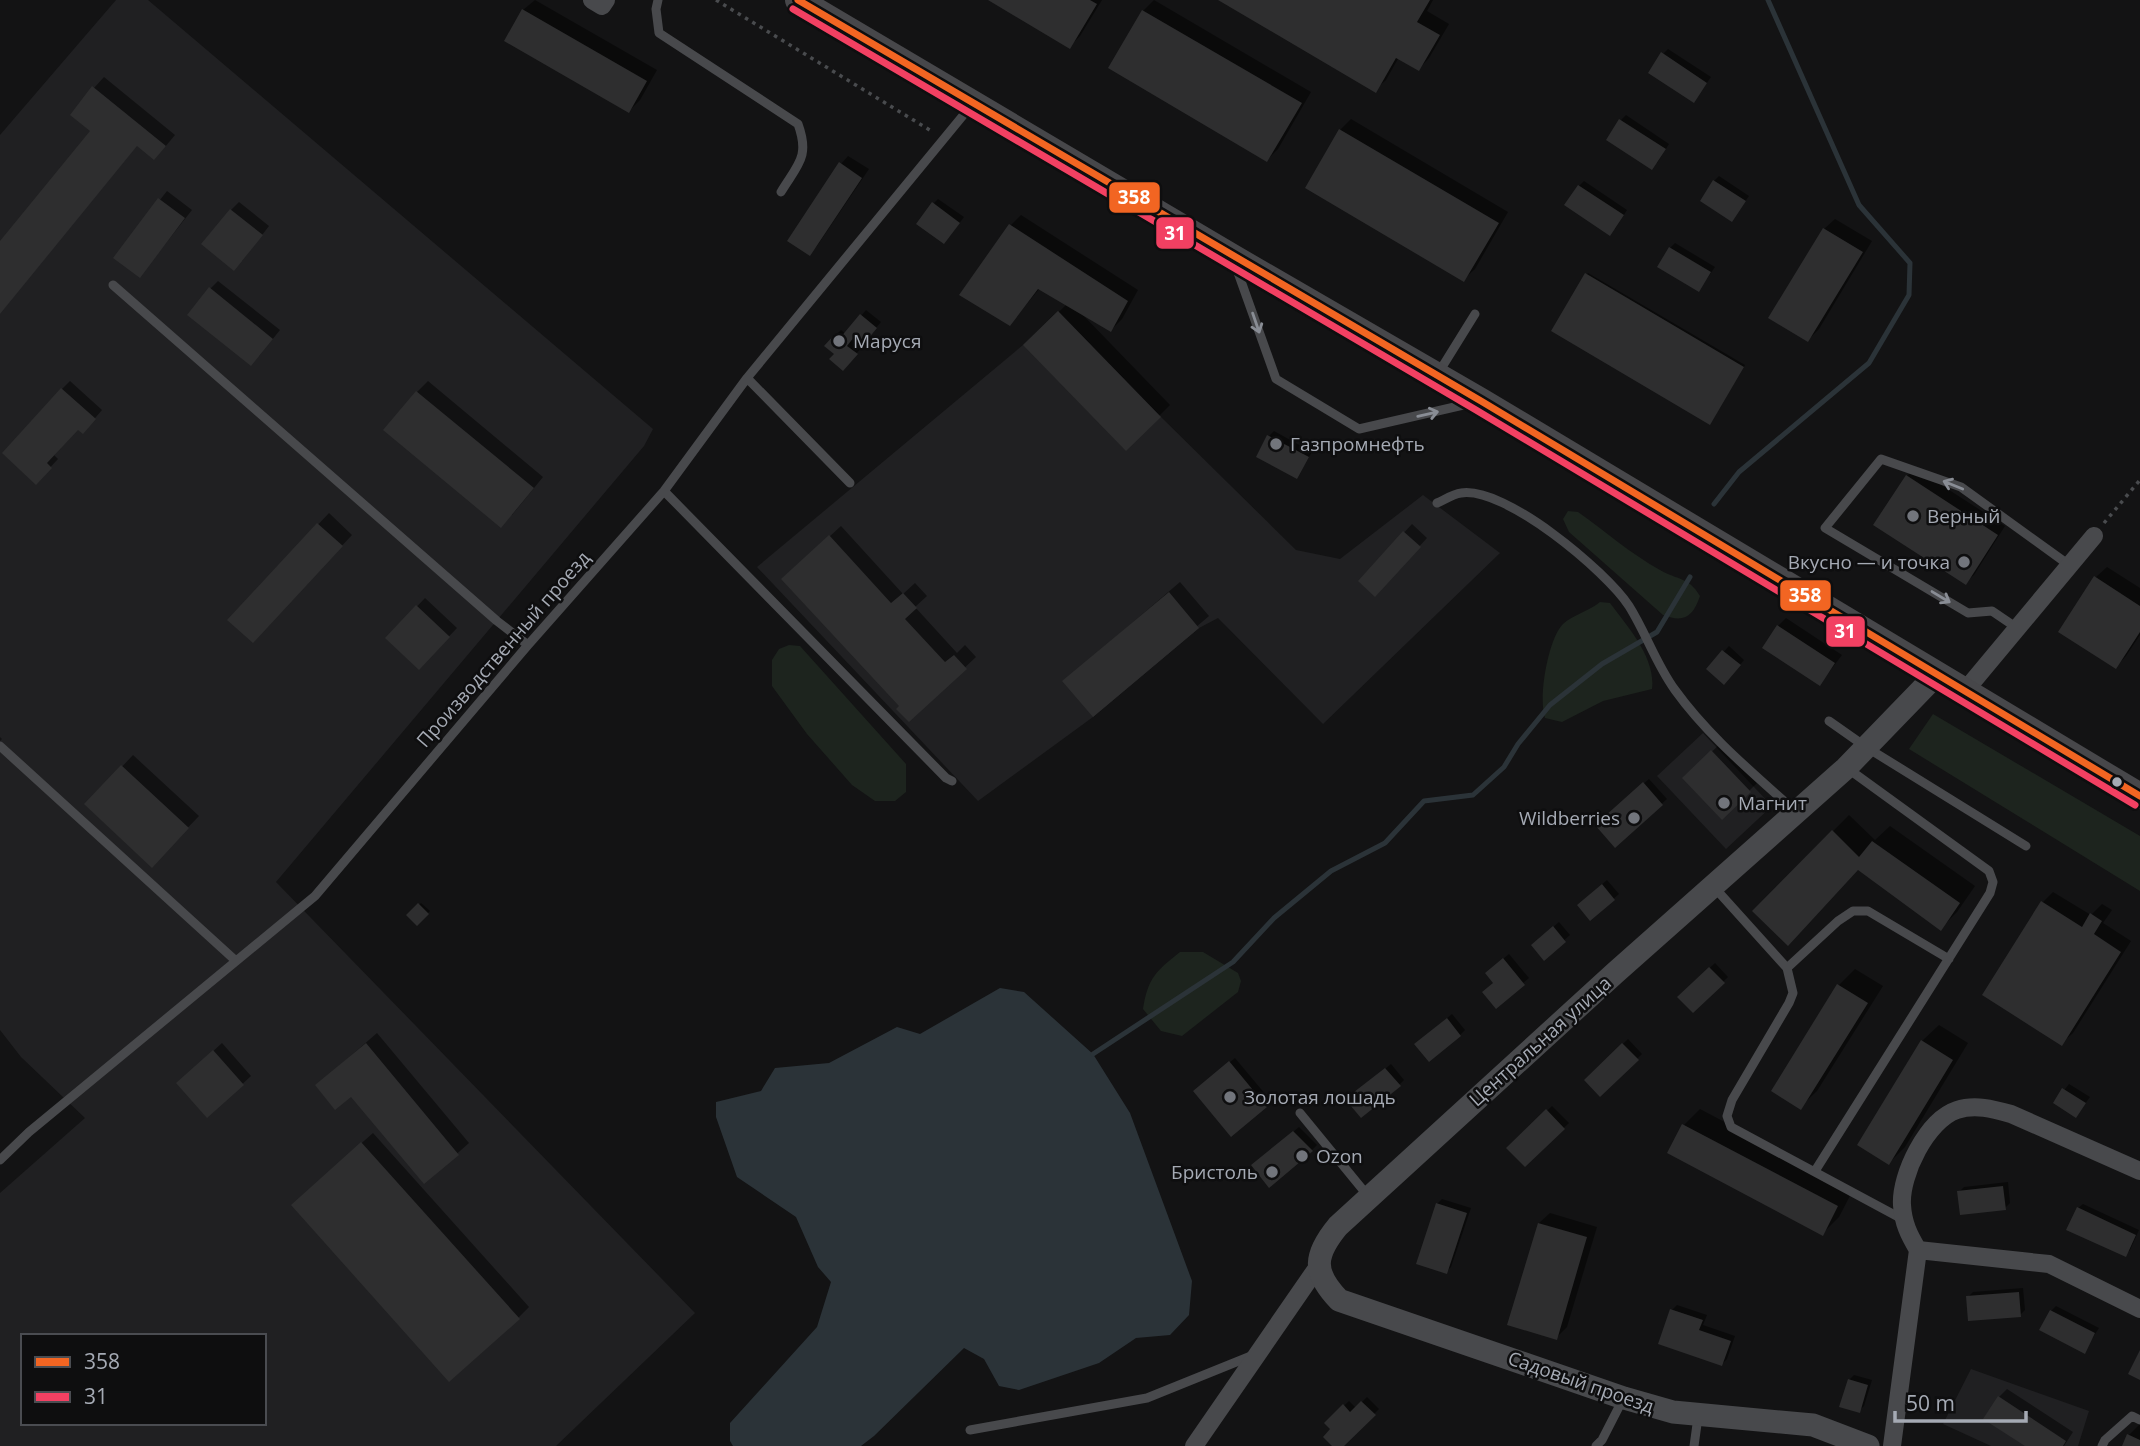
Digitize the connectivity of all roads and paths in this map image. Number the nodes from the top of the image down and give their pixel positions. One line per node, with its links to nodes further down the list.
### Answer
1 (592, 0): 2 (street)
2 (606, 0)
3 (658, 0): 8 (lane)
4 (716, 0): 7 (path)
5 (798, 0): 6 (main road)
6 (973, 103): 7 (lane, Производственный проезд); 9 (main road)
7 (944, 138): 13 (lane, Производственный проезд)
8 (781, 191)
9 (1234, 258): 12 (main road); 14 (lane, one-way to 14)
10 (113, 285): 22 (lane)
11 (1475, 314): 12 (lane)
12 (1436, 375): 14 (main road)
13 (747, 378): 16 (lane); 17 (lane, Производственный проезд)
14 (1481, 401): 23 (main road)
15 (2140, 480): 19 (path)
16 (849, 484)
17 (664, 491): 22 (lane, Производственный проезд); 29 (lane)
18 (1437, 503): 31 (lane)
19 (2094, 536): 20 (street)
20 (2069, 565): 21 (street); 21 (lane, one-way to 21)
21 (2017, 628): 24 (street)
22 (528, 645): 35 (lane, Производственный проезд)
23 (1936, 675): 24 (main road); 27 (street, Центральная улица)
24 (1964, 692): 30 (main road)
25 (1829, 721): 27 (lane)
26 (0, 746): 35 (lane)
27 (1866, 747): 28 (street, Центральная улица); 32 (lane)
28 (1846, 768): 31 (street, Центральная улица); 34 (lane)
29 (952, 780)
30 (2140, 796)
31 (1796, 812): 33 (street, Центральная улица)
32 (2026, 846)
33 (1713, 886): 36 (lane); 41 (street, Центральная улица)
34 (1949, 960): 36 (lane); 39 (lane)
35 (236, 961): 38 (lane, Производственный проезд)
36 (1787, 968): 39 (lane)
37 (1300, 1114): 41 (lane)
38 (0, 1160)
39 (1815, 1171): 42 (lane)
40 (2140, 1171): 42 (street)
41 (1370, 1197): 44 (street, Центральная улица)
42 (1904, 1220): 43 (street)
43 (1918, 1250): 45 (street); 55 (street)
44 (1319, 1265): 46 (street, Центральная улица); 47 (street, Садовый проезд)
45 (2140, 1309)
46 (1259, 1353): 50 (lane); 51 (street, Центральная улица)
47 (1624, 1398): 48 (street, Садовый проезд); 52 (lane)
48 (1699, 1415): 53 (lane); 54 (street, Садовый проезд)
49 (2140, 1420): 56 (lane)
50 (970, 1430)
51 (1194, 1446)
52 (1597, 1446)
53 (1694, 1446)
54 (1868, 1446)
55 (1892, 1446)
56 (2102, 1446)

